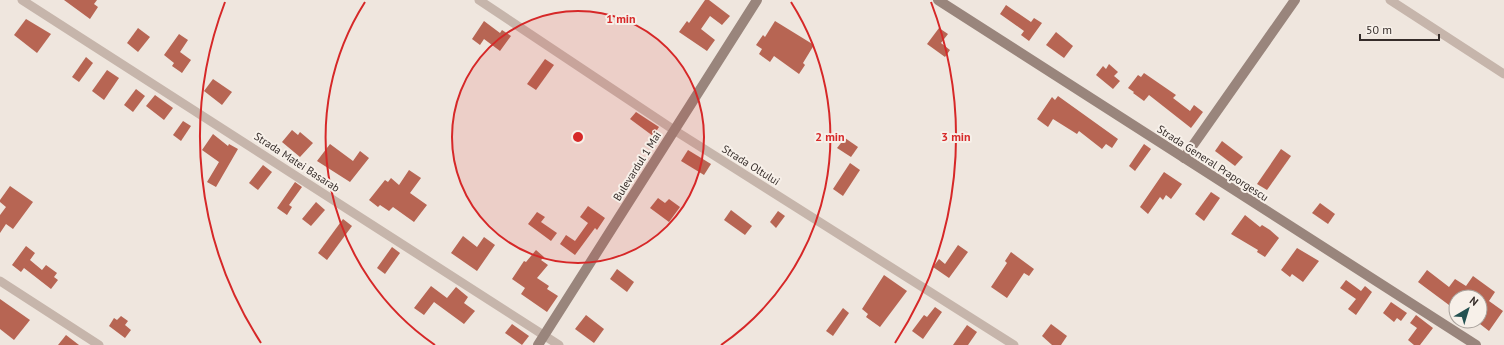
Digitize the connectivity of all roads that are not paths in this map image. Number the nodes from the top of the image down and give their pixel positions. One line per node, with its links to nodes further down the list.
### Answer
1 (22, 0): 11 (street, Strada Matei Basarab)
2 (479, 0): 8 (street, Strada Oltului)
3 (756, 0): 8 (street, Bulevardul 1 Mai)
4 (938, 0): 9 (street, Strada General Praporgescu)
5 (1294, 0): 9 (street)
6 (1390, 0): 7 (street)
7 (1504, 74)
8 (674, 130): 11 (street, Bulevardul 1 Mai); 15 (street, Strada Oltului)
9 (1184, 158): 16 (street, Strada General Praporgescu)
10 (0, 281): 12 (street)
11 (544, 335): 13 (street, Bulevardul 1 Mai); 14 (street, Strada Matei Basarab)
12 (99, 345)
13 (538, 345)
14 (559, 345)
15 (1014, 345)
16 (1476, 345)

